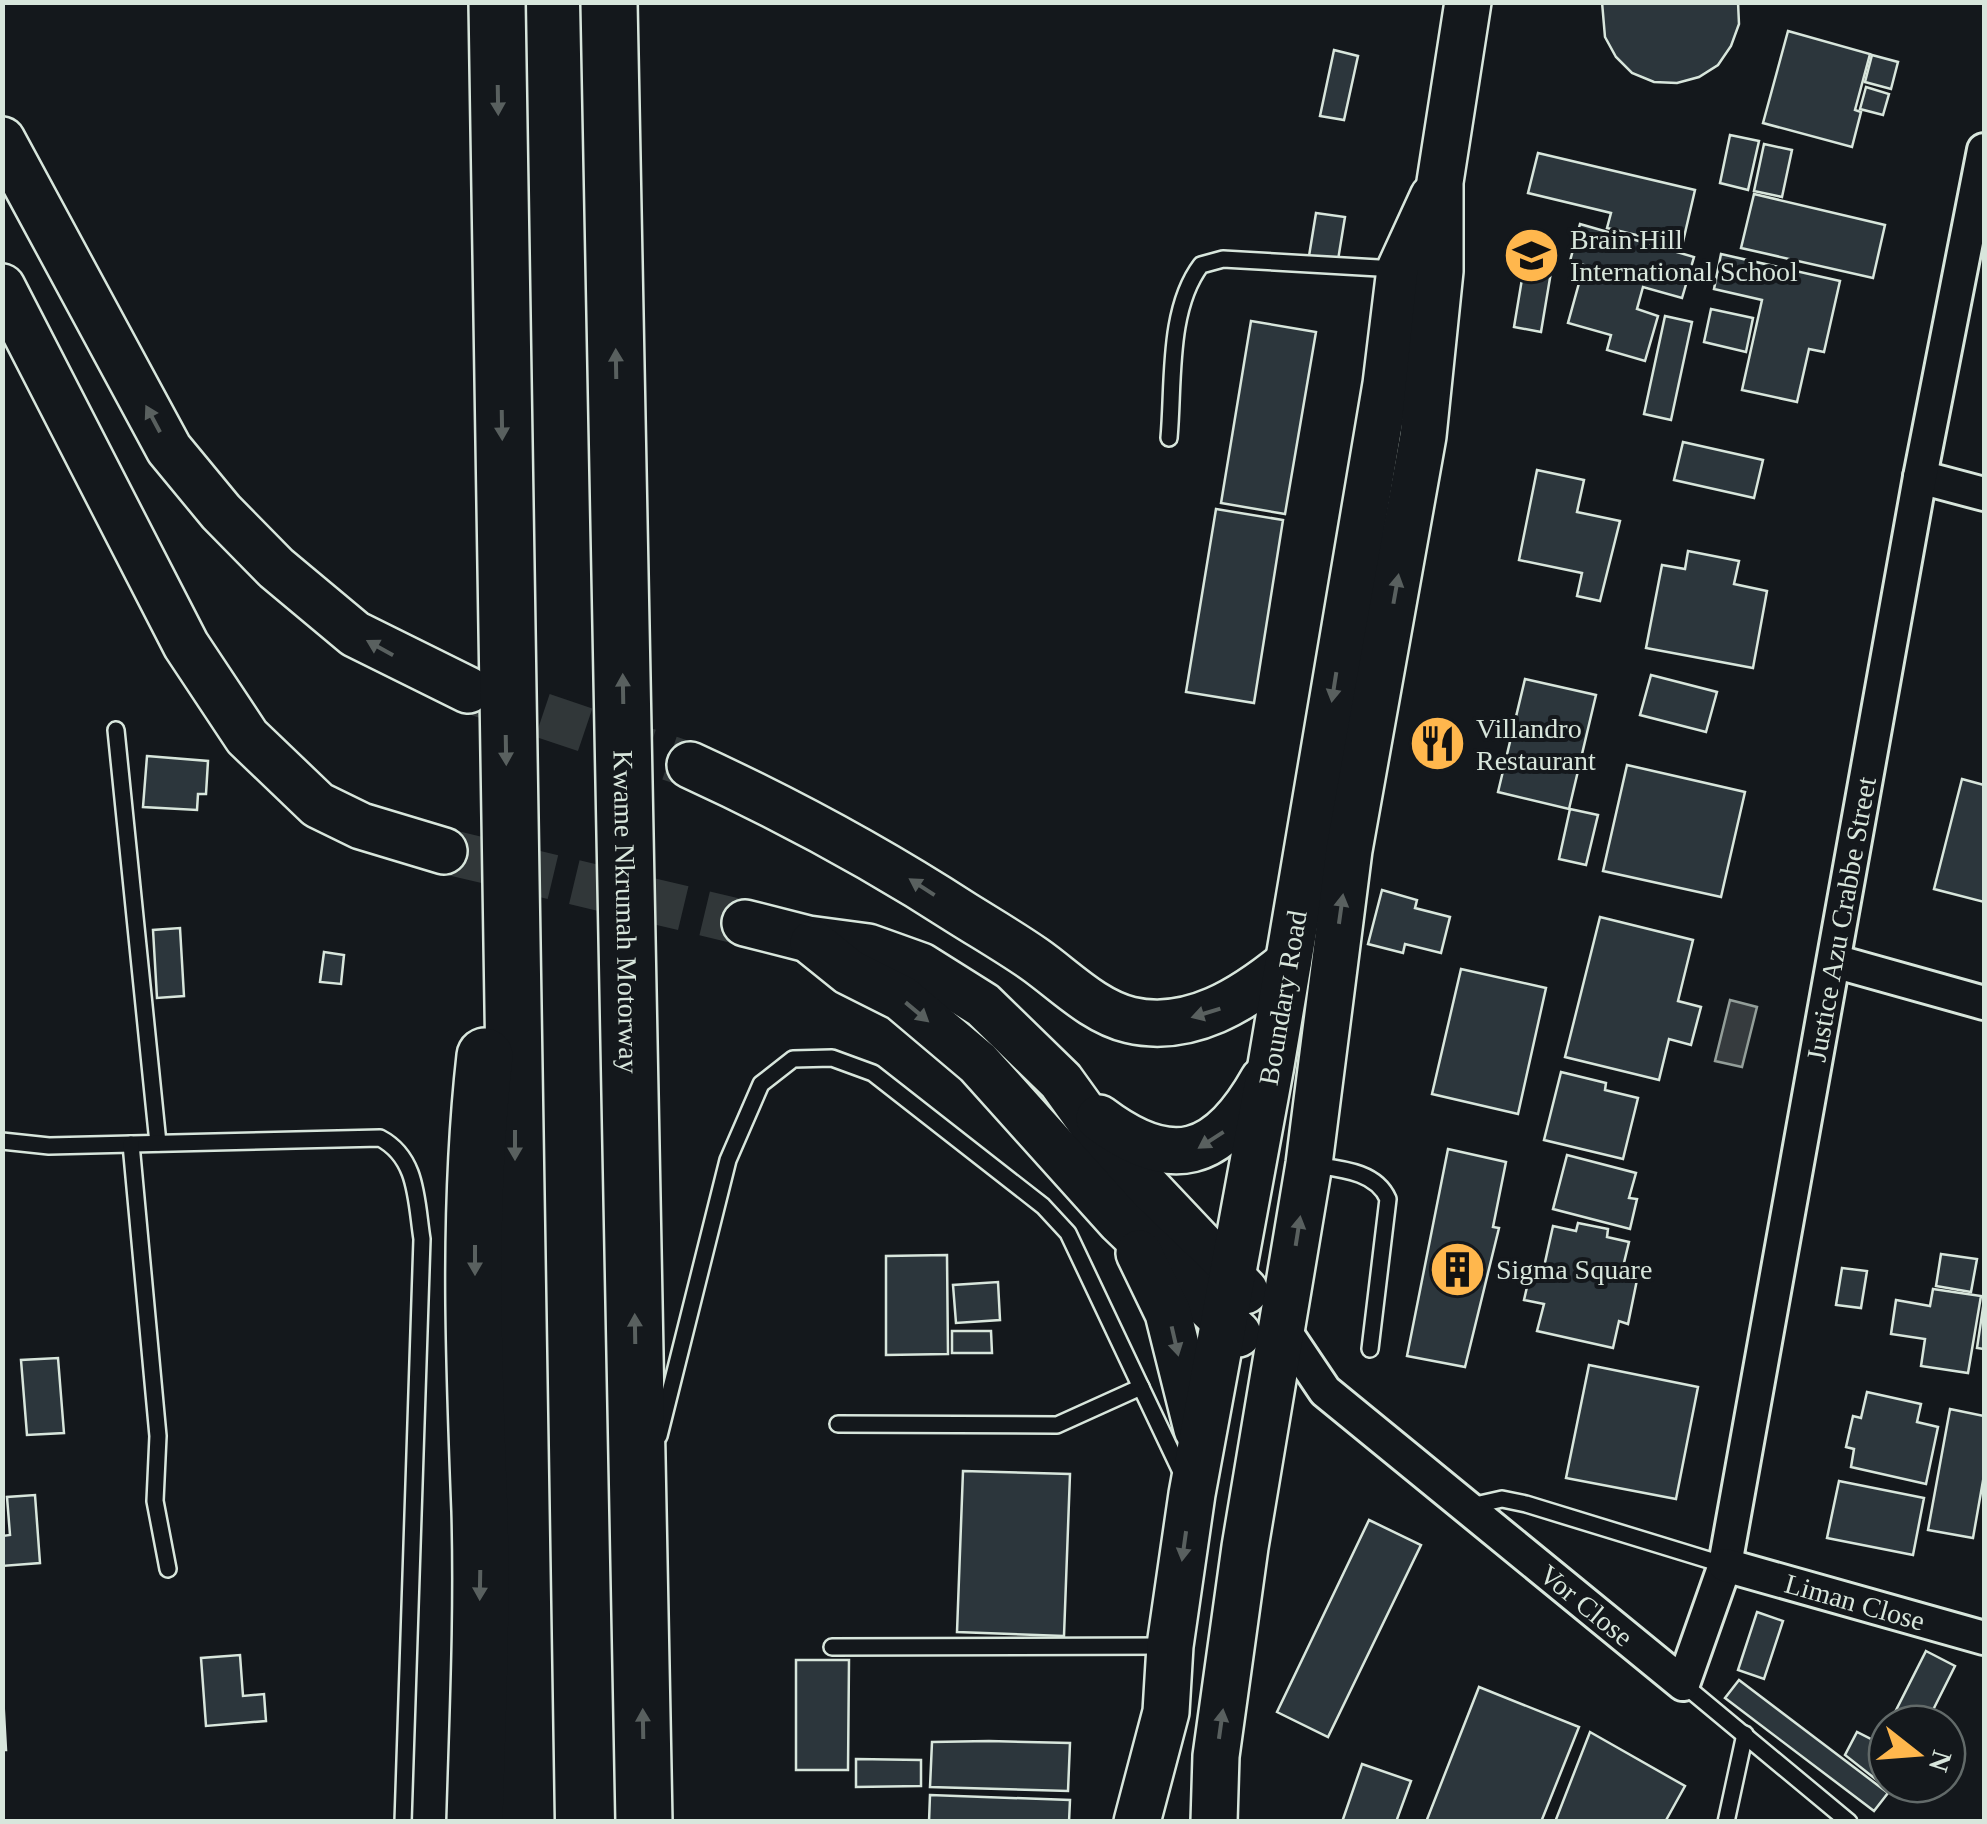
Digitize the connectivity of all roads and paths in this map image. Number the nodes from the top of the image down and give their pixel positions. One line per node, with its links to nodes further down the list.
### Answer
1 (497, 2): 15 (highway, one-way to 15)
2 (609, 2): 38 (highway, Kwame Nkrumah Motorway, one-way to 2)
3 (1468, 2): 6 (main road, Boundary Road)
4 (2, 140): 11 (main road, one-way to 4)
5 (1984, 150): 9 (street, Justice Azu Crabbe Street)
6 (1420, 270): 8 (lane); 19 (main road, Boundary Road, one-way to 19); 26 (main road, Boundary Road, one-way to 6)
7 (2, 287): 14 (main road)
8 (1168, 438)
9 (1920, 477): 10 (street); 18 (street, Justice Azu Crabbe Street)
10 (1984, 494)
11 (468, 690)
12 (116, 730): 24 (lane)
13 (690, 766): 19 (main road, one-way to 13)
14 (444, 851)
15 (509, 921): 48 (highway, one-way to 48); 49 (highway, one-way to 49)
16 (745, 923): 17 (main road)
17 (808, 939): 22 (main road); 27 (main road, one-way to 27)
18 (1834, 961): 20 (street); 39 (street, Justice Azu Crabbe Street)
19 (1288, 963): 21 (main road, Boundary Road)
20 (1984, 1003)
21 (1272, 1066): 22 (main road, one-way to 22); 28 (main road, Boundary Road)
22 (1076, 1100): 28 (main road)
23 (2, 1141): 25 (lane)
24 (158, 1143): 25 (lane); 47 (lane)
25 (130, 1144): 40 (lane)
26 (1309, 1164): 29 (main road, Boundary Road, one-way to 26); 30 (lane)
27 (1120, 1221): 28 (main road); 35 (main road, one-way to 35)
28 (1226, 1298): 29 (main road); 31 (main road); 35 (main road, Boundary Road)
29 (1282, 1327): 31 (main road, Boundary Road); 33 (street, Vor Close)
30 (1370, 1349)
31 (1276, 1372): 33 (street, Vor Close); 53 (main road, Boundary Road, one-way to 31)
32 (1142, 1387): 34 (lane); 36 (lane); 38 (lane)
33 (1325, 1390): 37 (street, Vor Close)
34 (838, 1424)
35 (1200, 1444): 36 (main road, Boundary Road)
36 (1192, 1494): 42 (main road, Boundary Road, one-way to 42)
37 (1466, 1506): 39 (lane); 44 (street, Vor Close)
38 (639, 1522): 50 (highway, Kwame Nkrumah Motorway, one-way to 38)
39 (1725, 1565): 41 (street, Liman Close); 44 (street, Justice Azu Crabbe Street)
40 (168, 1569)
41 (1984, 1638)
42 (1170, 1646): 43 (lane); 45 (main road, Boundary Road)
43 (832, 1648)
44 (1683, 1684): 46 (lane, Vor Close)
45 (1166, 1712): 51 (main road, Boundary Road); 52 (main road)
46 (1745, 1734): 54 (lane); 55 (lane, Vor Close)
47 (403, 1822)
48 (475, 1822)
49 (526, 1822)
50 (644, 1822)
51 (1137, 1822)
52 (1171, 1822)
53 (1214, 1822)
54 (1726, 1822)
55 (1849, 1822)

